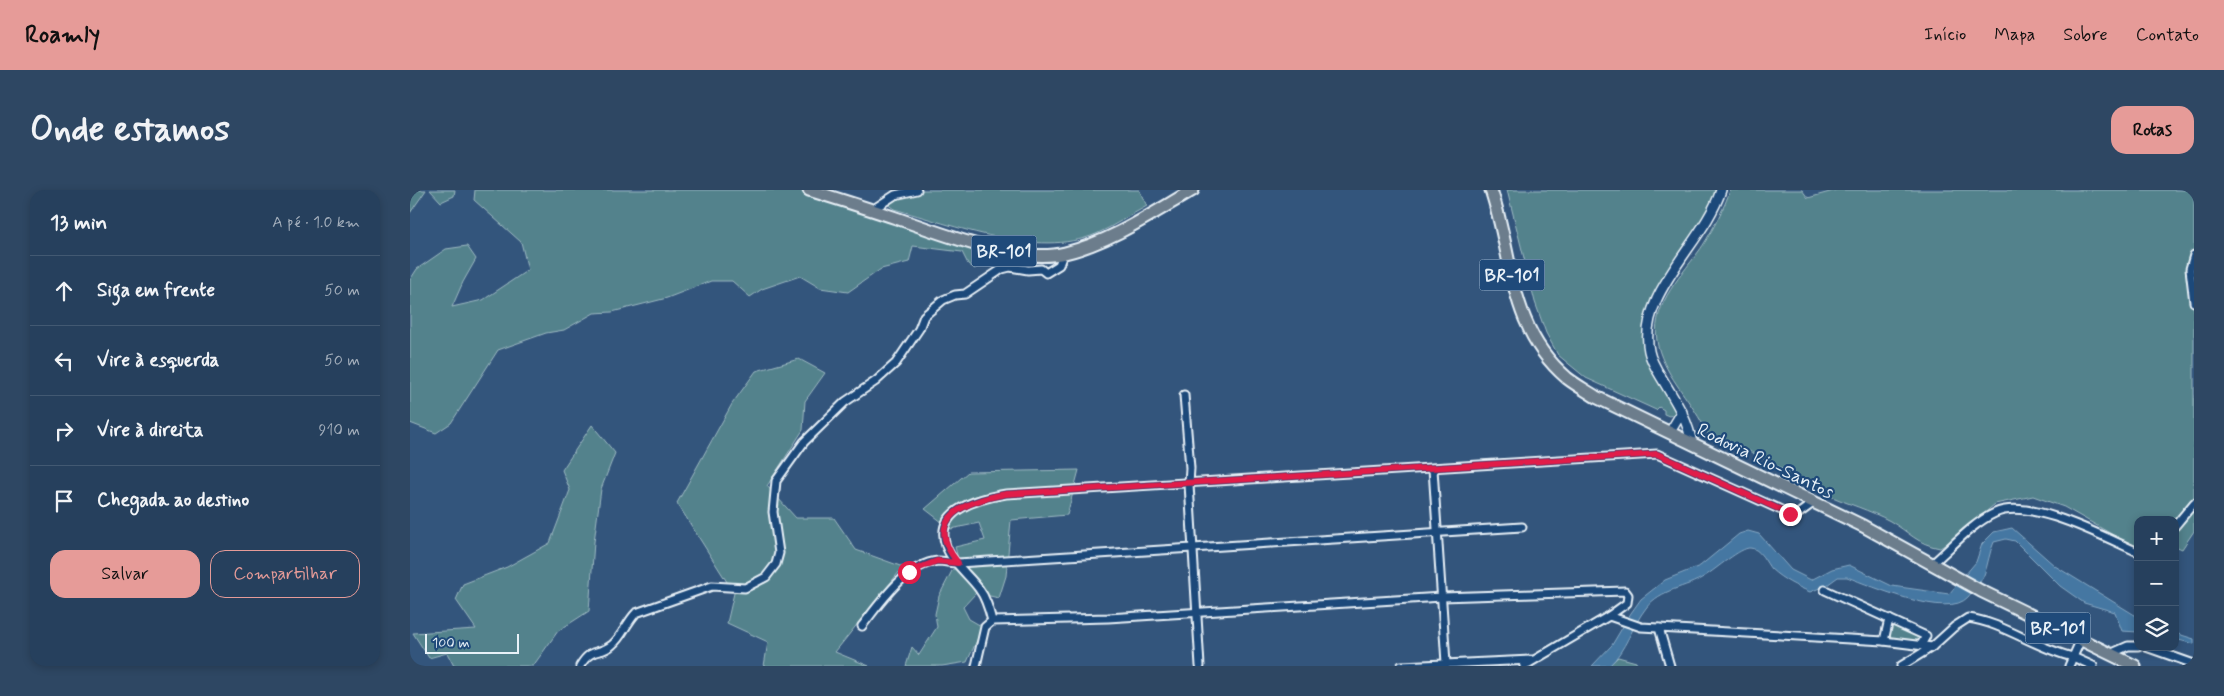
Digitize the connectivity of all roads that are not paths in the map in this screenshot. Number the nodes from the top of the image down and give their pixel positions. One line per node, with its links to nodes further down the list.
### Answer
1 (809, 190): 6 (highway, BR-101)
2 (917, 190): 6 (street)
3 (1194, 190): 8 (highway, BR-101)
4 (1492, 190): 14 (highway, Rodovia Rio-Santos / BR-101)
5 (1721, 190): 13 (street)
6 (872, 210): 7 (highway, BR-101)
7 (1012, 253): 8 (highway, BR-101); 10 (street)
8 (1063, 254): 10 (street)
9 (2194, 255): 11 (street)
10 (1016, 267): 46 (street)
11 (2194, 302)
12 (1184, 395): 17 (street)
13 (1682, 412): 14 (street); 15 (street)
14 (1670, 432): 15 (highway, Rodovia Rio-Santos / BR-101)
15 (1692, 444): 19 (highway, Rodovia Rio-Santos / BR-101)
16 (1433, 469): 17 (street); 19 (street); 22 (street)
17 (1189, 484): 23 (street); 25 (street)
18 (2194, 502): 20 (street)
19 (1813, 504): 26 (highway, Rodovia Rio-Santos / BR-101)
20 (2179, 521)
21 (1522, 527): 22 (street)
22 (1438, 532): 23 (street); 28 (street)
23 (1194, 549): 25 (street); 29 (street)
24 (2134, 550): 26 (street)
25 (958, 563): 32 (street); 33 (street)
26 (1932, 564): 35 (highway, Rodovia Rio-Santos / BR-101)
27 (1825, 590): 31 (street)
28 (1442, 597): 29 (street); 30 (street); 44 (street)
29 (1197, 613): 32 (street); 48 (street)
30 (1609, 616): 34 (street); 43 (street)
31 (1890, 620): 36 (street); 37 (street)
32 (992, 621): 47 (street)
33 (862, 626)
34 (1659, 628): 36 (street); 51 (street)
35 (2081, 640): 41 (highway, Rodovia Rio-Santos / BR-101); 42 (street)
36 (1884, 641): 37 (street)
37 (1921, 644): 39 (street)
38 (2134, 646): 41 (street)
39 (1932, 647): 42 (street); 52 (street)
40 (2157, 651): 45 (street)
41 (2110, 654): 55 (highway, Rodovia Rio-Santos / BR-101)
42 (2073, 657): 53 (street); 54 (street)
43 (1534, 660): 44 (street); 50 (street)
44 (1446, 663): 49 (street)
45 (2194, 664)
46 (580, 666)
47 (976, 666)
48 (1200, 666)
49 (1402, 666)
50 (1524, 666)
51 (1670, 666)
52 (1900, 666)
53 (2069, 666)
54 (2093, 666)
55 (2135, 666)

